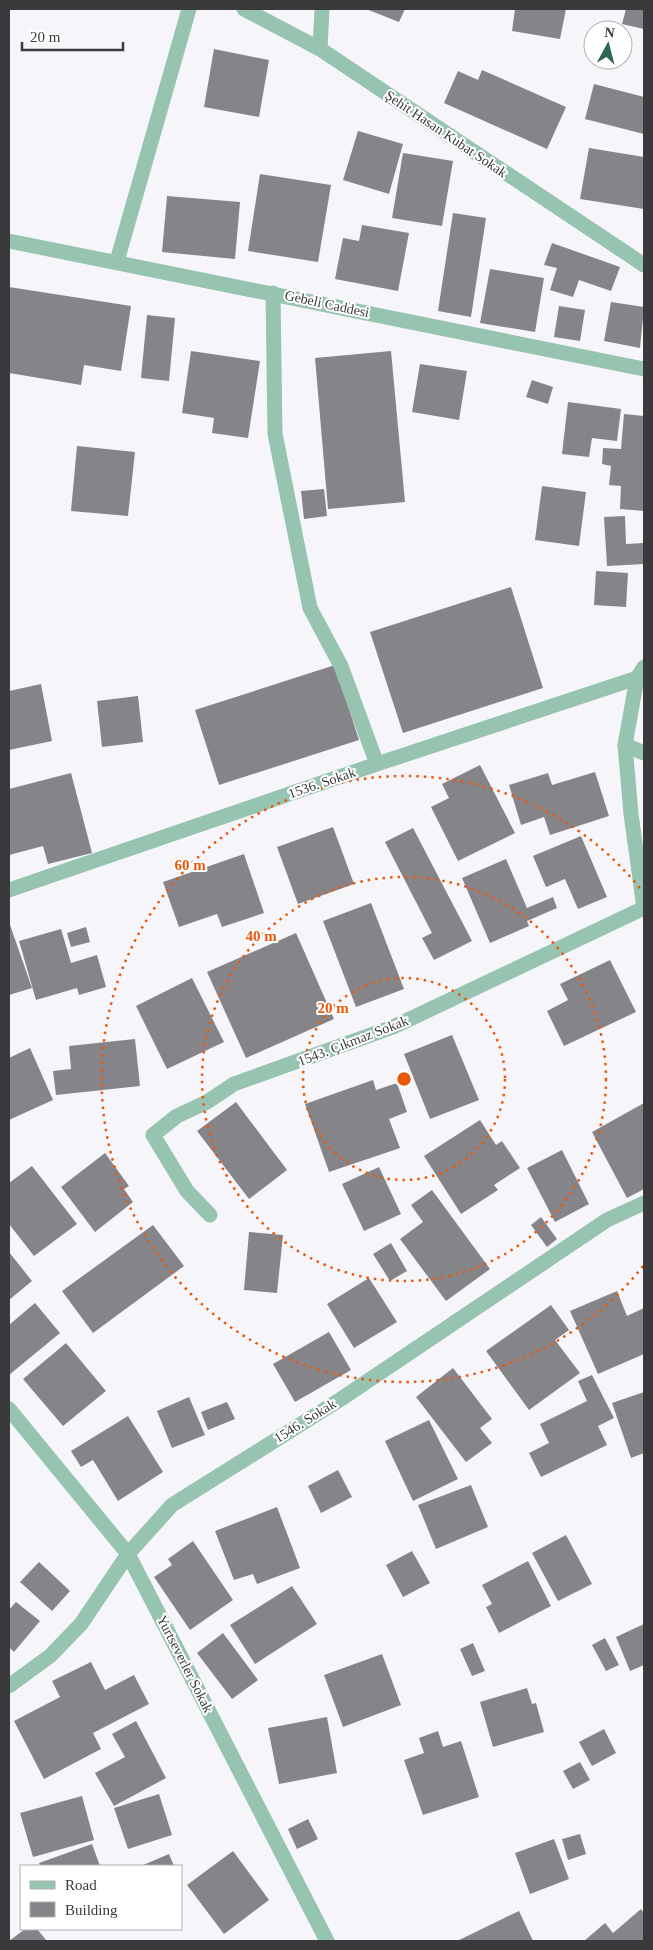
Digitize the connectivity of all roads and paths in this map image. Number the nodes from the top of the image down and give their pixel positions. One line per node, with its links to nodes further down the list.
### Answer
1 (189, 9): 6 (street)
2 (244, 9): 4 (street, Şehit Hasan Kubat Sokak)
3 (322, 9): 4 (street)
4 (320, 49): 7 (street, Şehit Hasan Kubat Sokak)
5 (9, 241): 6 (street, Gebeli Caddesi)
6 (116, 261): 8 (street, Gebeli Caddesi)
7 (644, 266)
8 (273, 294): 9 (street, Gebeli Caddesi); 13 (street)
9 (644, 369)
10 (640, 673): 11 (street); 13 (street, 1536. Sokak)
11 (625, 745): 12 (street); 15 (street)
12 (644, 753)
13 (377, 764): 14 (street, 1536. Sokak)
14 (9, 890)
15 (644, 908): 17 (street, 1543. Çıkmaz Sokak)
16 (644, 1203): 19 (street, 1546. Sokak)
17 (210, 1215)
18 (9, 1409): 19 (street, Yurtseverler Sokak)
19 (128, 1554): 20 (street, 1546. Sokak); 21 (street, Yurtseverler Sokak)
20 (9, 1686)
21 (327, 1941)

